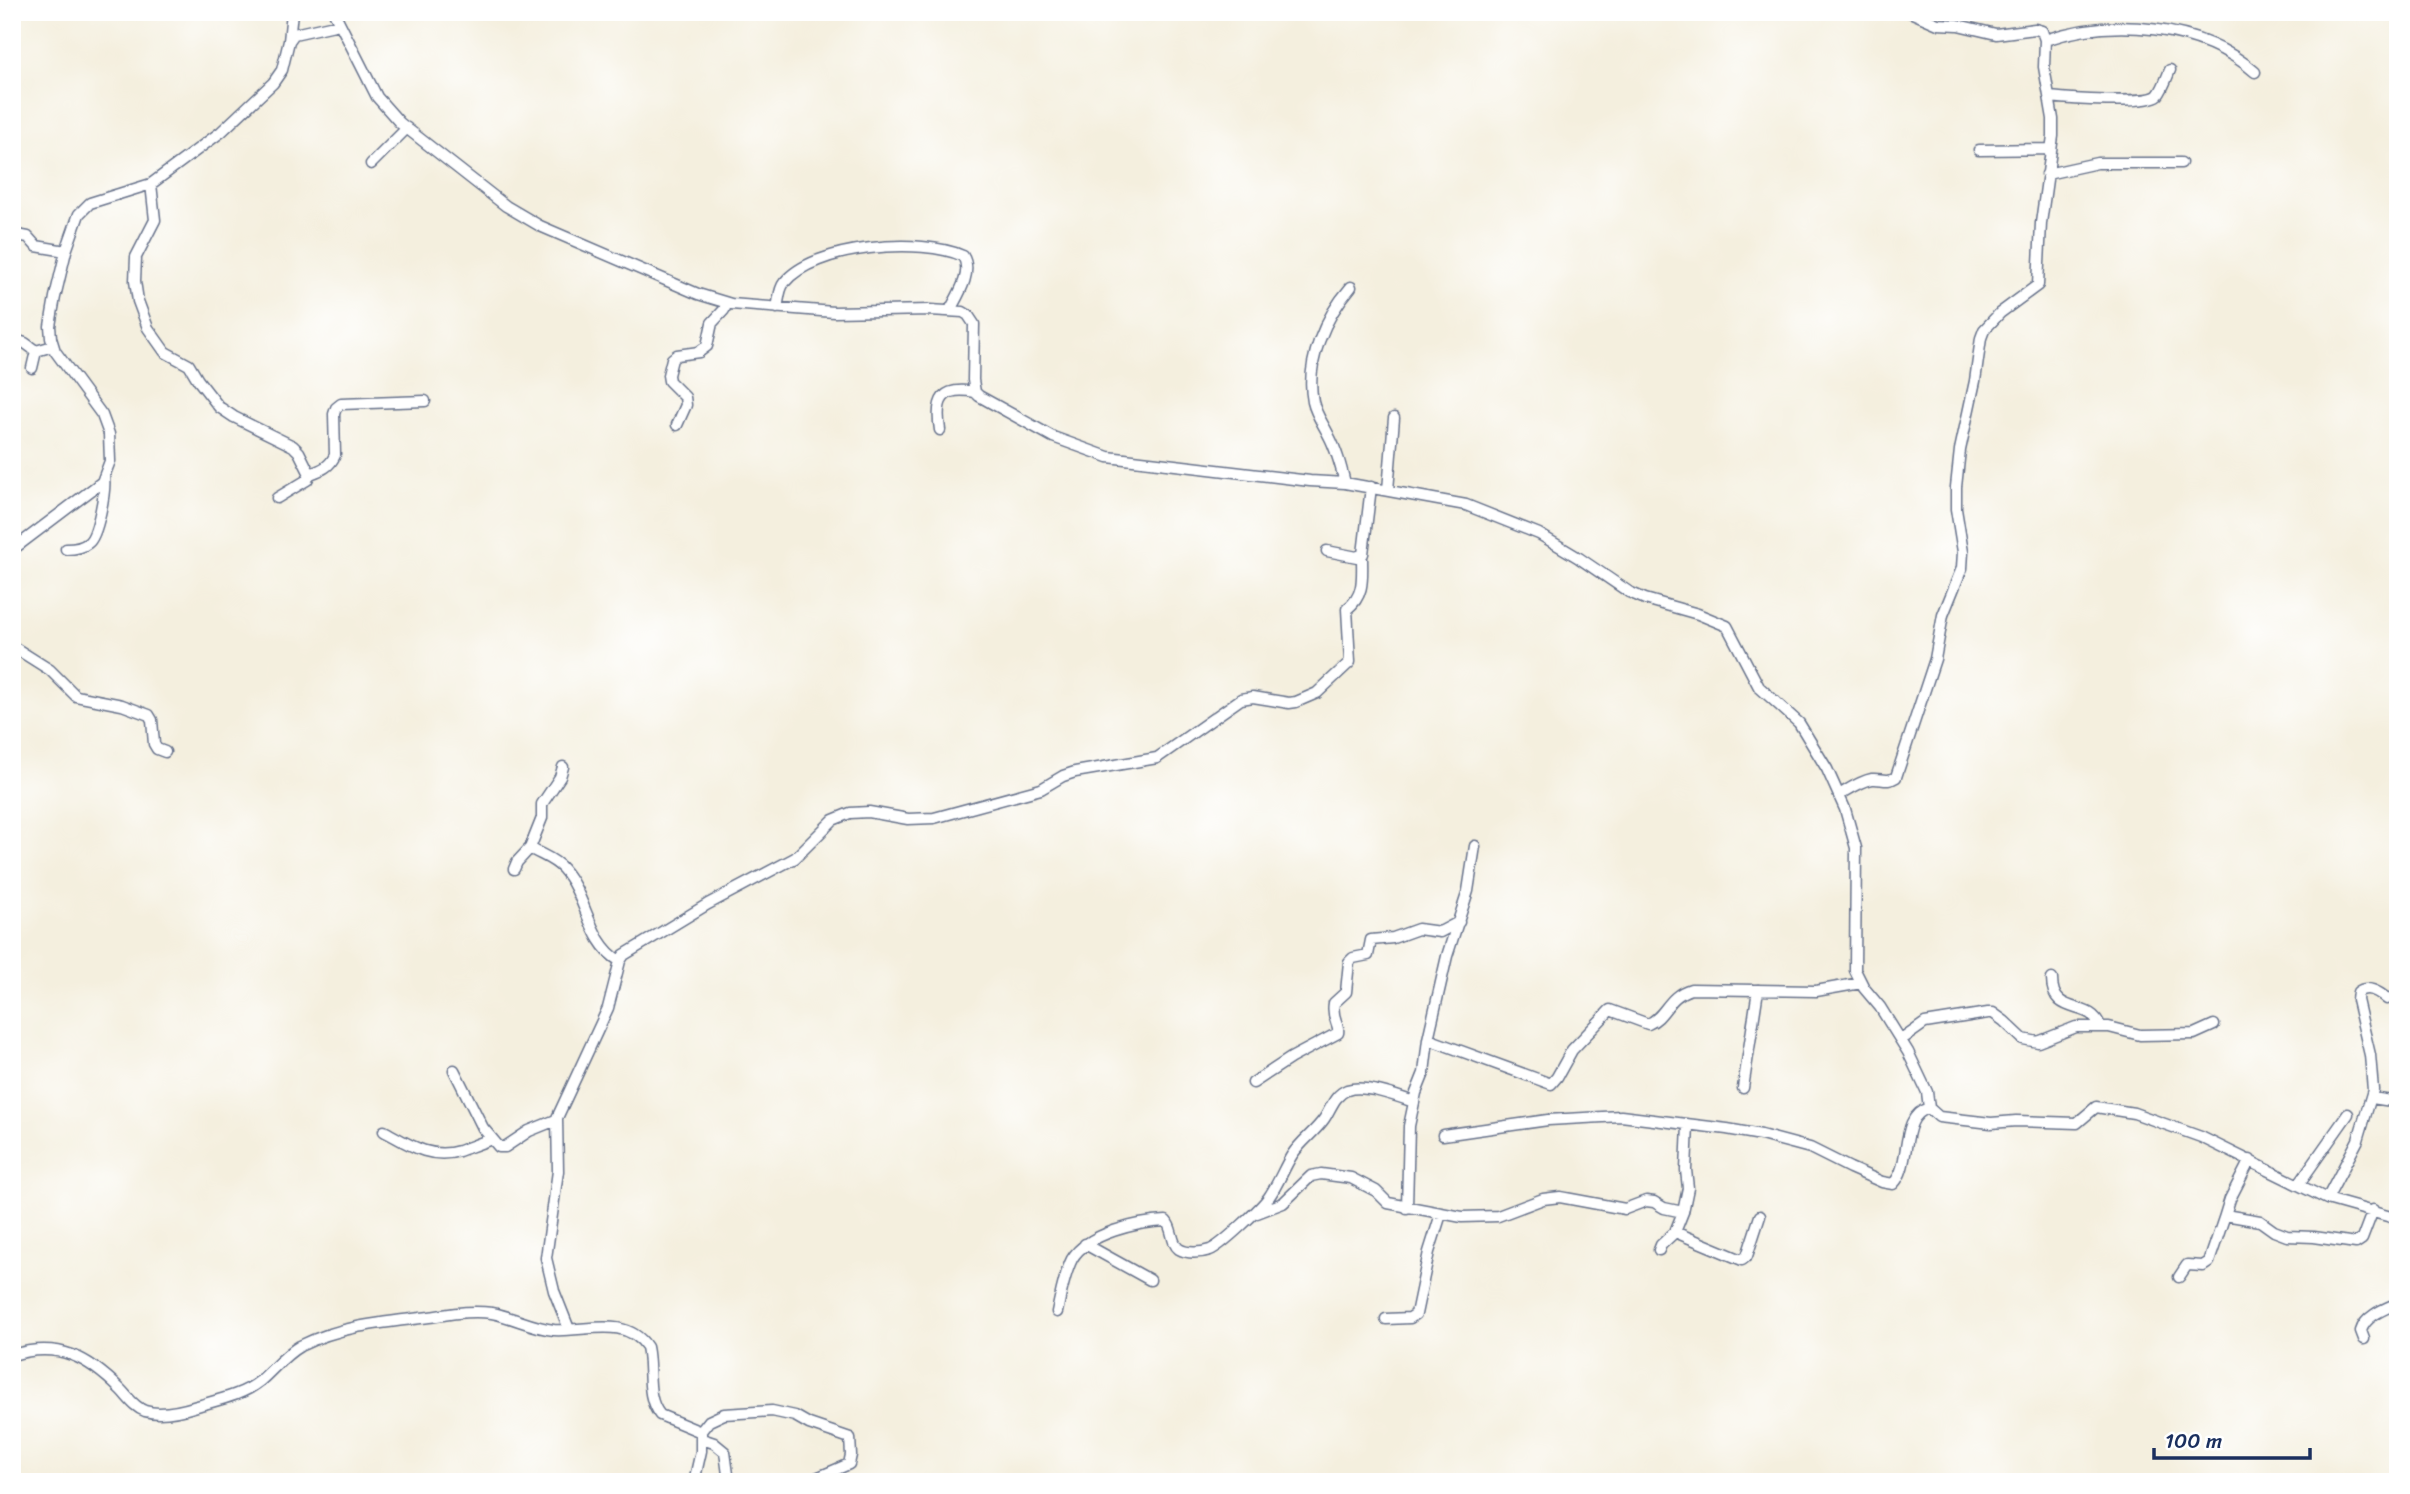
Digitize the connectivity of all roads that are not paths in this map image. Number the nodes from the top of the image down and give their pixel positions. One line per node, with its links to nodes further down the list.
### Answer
1 (292, 12): 6 (street)
2 (334, 12): 4 (street)
3 (1910, 12): 5 (street)
4 (339, 24): 6 (street); 11 (street)
5 (2045, 40): 8 (street); 9 (street)
6 (289, 41): 18 (street)
7 (2170, 70): 9 (street)
8 (2255, 72)
9 (2050, 97): 13 (street)
10 (12, 118): 12 (street)
11 (407, 128): 16 (street); 22 (street)
12 (12, 142)
13 (2051, 149): 14 (street); 17 (street)
14 (1979, 150)
15 (2181, 163): 17 (street)
16 (371, 164)
17 (2048, 174): 47 (street)
18 (151, 184): 20 (street); 34 (street)
19 (12, 234): 20 (street)
20 (66, 251): 26 (street)
21 (1351, 287): 36 (street)
22 (727, 303): 23 (street); 32 (street)
23 (777, 308): 24 (street); 24 (street)
24 (950, 310): 29 (street)
25 (12, 339): 27 (street)
26 (53, 346): 27 (street); 35 (street)
27 (36, 351): 28 (street)
28 (32, 368)
29 (975, 392): 33 (street); 36 (street)
30 (425, 401): 34 (street)
31 (1394, 418): 38 (street)
32 (677, 425)
33 (940, 430)
34 (310, 474): 39 (street)
35 (104, 476): 40 (street); 41 (street)
36 (1345, 483): 37 (street)
37 (1371, 487): 38 (street); 43 (street)
38 (1388, 490): 47 (street)
39 (277, 498)
40 (66, 549)
41 (12, 550)
42 (1327, 551): 43 (street)
43 (1362, 556): 52 (street)
44 (12, 646): 45 (street)
45 (165, 752)
46 (563, 767): 49 (street)
47 (1839, 794): 54 (street)
48 (1475, 846): 51 (street)
49 (530, 848): 50 (street); 52 (street)
50 (514, 869)
51 (1459, 922): 59 (street); 62 (street)
52 (620, 961): 69 (street)
53 (2052, 979): 58 (street)
54 (1861, 983): 55 (street); 60 (street)
55 (1758, 990): 59 (street); 63 (street)
56 (2398, 996): 64 (street)
57 (2214, 1025): 58 (street)
58 (2100, 1026): 60 (street)
59 (1428, 1038): 65 (street)
60 (1900, 1040): 67 (street)
61 (454, 1069): 73 (street)
62 (1253, 1083)
63 (1743, 1088)
64 (2372, 1098): 66 (street); 76 (street)
65 (1414, 1102): 77 (street); 81 (street)
66 (2398, 1102)
67 (1929, 1108): 70 (street); 74 (street)
68 (2347, 1114): 75 (street)
69 (556, 1120): 73 (street); 93 (street)
70 (1688, 1125): 72 (street); 79 (street)
71 (384, 1131): 73 (street)
72 (1443, 1135)
73 (492, 1139)
74 (2250, 1160): 75 (street); 83 (street)
75 (2298, 1185): 76 (street)
76 (2327, 1199): 78 (street)
77 (1407, 1208): 80 (street); 81 (street)
78 (2373, 1210): 83 (street); 84 (street)
79 (1683, 1212): 80 (street); 85 (street)
80 (1441, 1214): 92 (street)
81 (1252, 1215): 86 (street)
82 (1760, 1216): 85 (street)
83 (2225, 1216): 88 (street)
84 (2398, 1219)
85 (1675, 1232): 87 (street)
86 (1085, 1244): 89 (street); 91 (street)
87 (1659, 1250)
88 (2179, 1277)
89 (1150, 1280)
90 (2398, 1303): 94 (street)
91 (1057, 1312)
92 (1386, 1319)
93 (569, 1329): 95 (street); 96 (street)
94 (2364, 1339)
95 (12, 1355)
96 (701, 1435): 97 (street); 98 (street); 99 (street)
97 (694, 1482)
98 (729, 1482)
99 (807, 1482)

